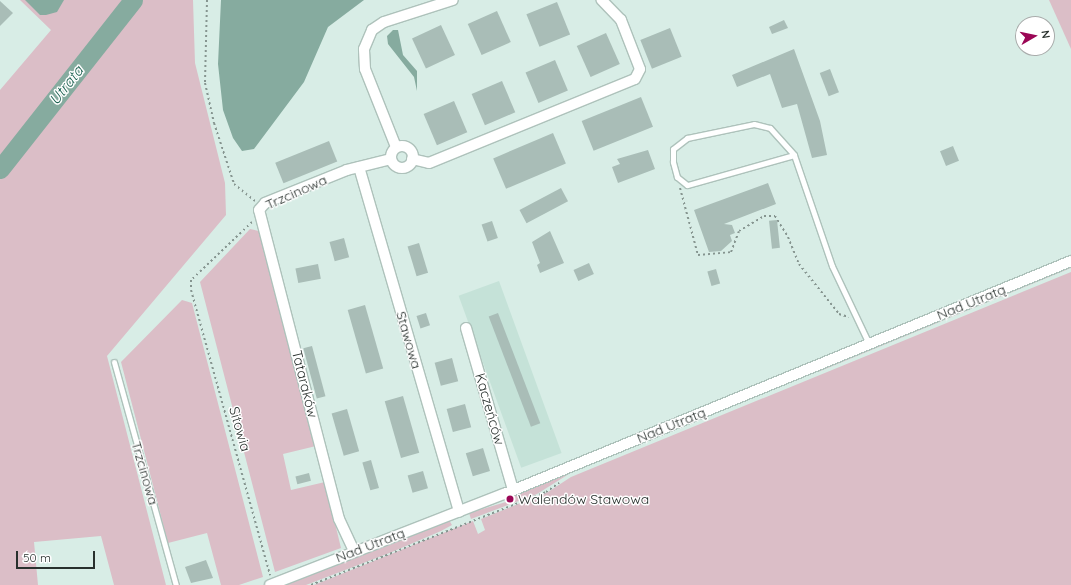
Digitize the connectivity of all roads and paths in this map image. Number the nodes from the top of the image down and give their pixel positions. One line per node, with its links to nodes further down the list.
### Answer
1 (207, 0): 10 (path)
2 (453, 0): 4 (street)
3 (602, 0): 7 (street)
4 (396, 147): 6 (street); 7 (street)
5 (794, 155): 9 (lane); 9 (lane); 14 (lane)
6 (391, 159): 7 (street); 8 (street, Trzcinowa)
7 (412, 159)
8 (359, 167): 10 (street, Trzcinowa); 19 (street, Stawowa)
9 (676, 177): 14 (path)
10 (263, 204): 11 (street, Trzcinowa)
11 (259, 215): 13 (path, Trzcinowa); 20 (street, Tataraków)
12 (1071, 261): 16 (street, Nad Utratą)
13 (191, 280): 21 (path, Sitowia)
14 (857, 320): 16 (lane)
15 (466, 328): 18 (street, Kaczeńców)
16 (869, 344): 18 (street, Nad Utratą)
17 (114, 362): 22 (lane, Trzcinowa)
18 (513, 490): 19 (street, Nad Utratą)
19 (459, 512): 20 (street, Nad Utratą)
20 (354, 551): 21 (street, Nad Utratą)
21 (271, 584)
22 (176, 585)

